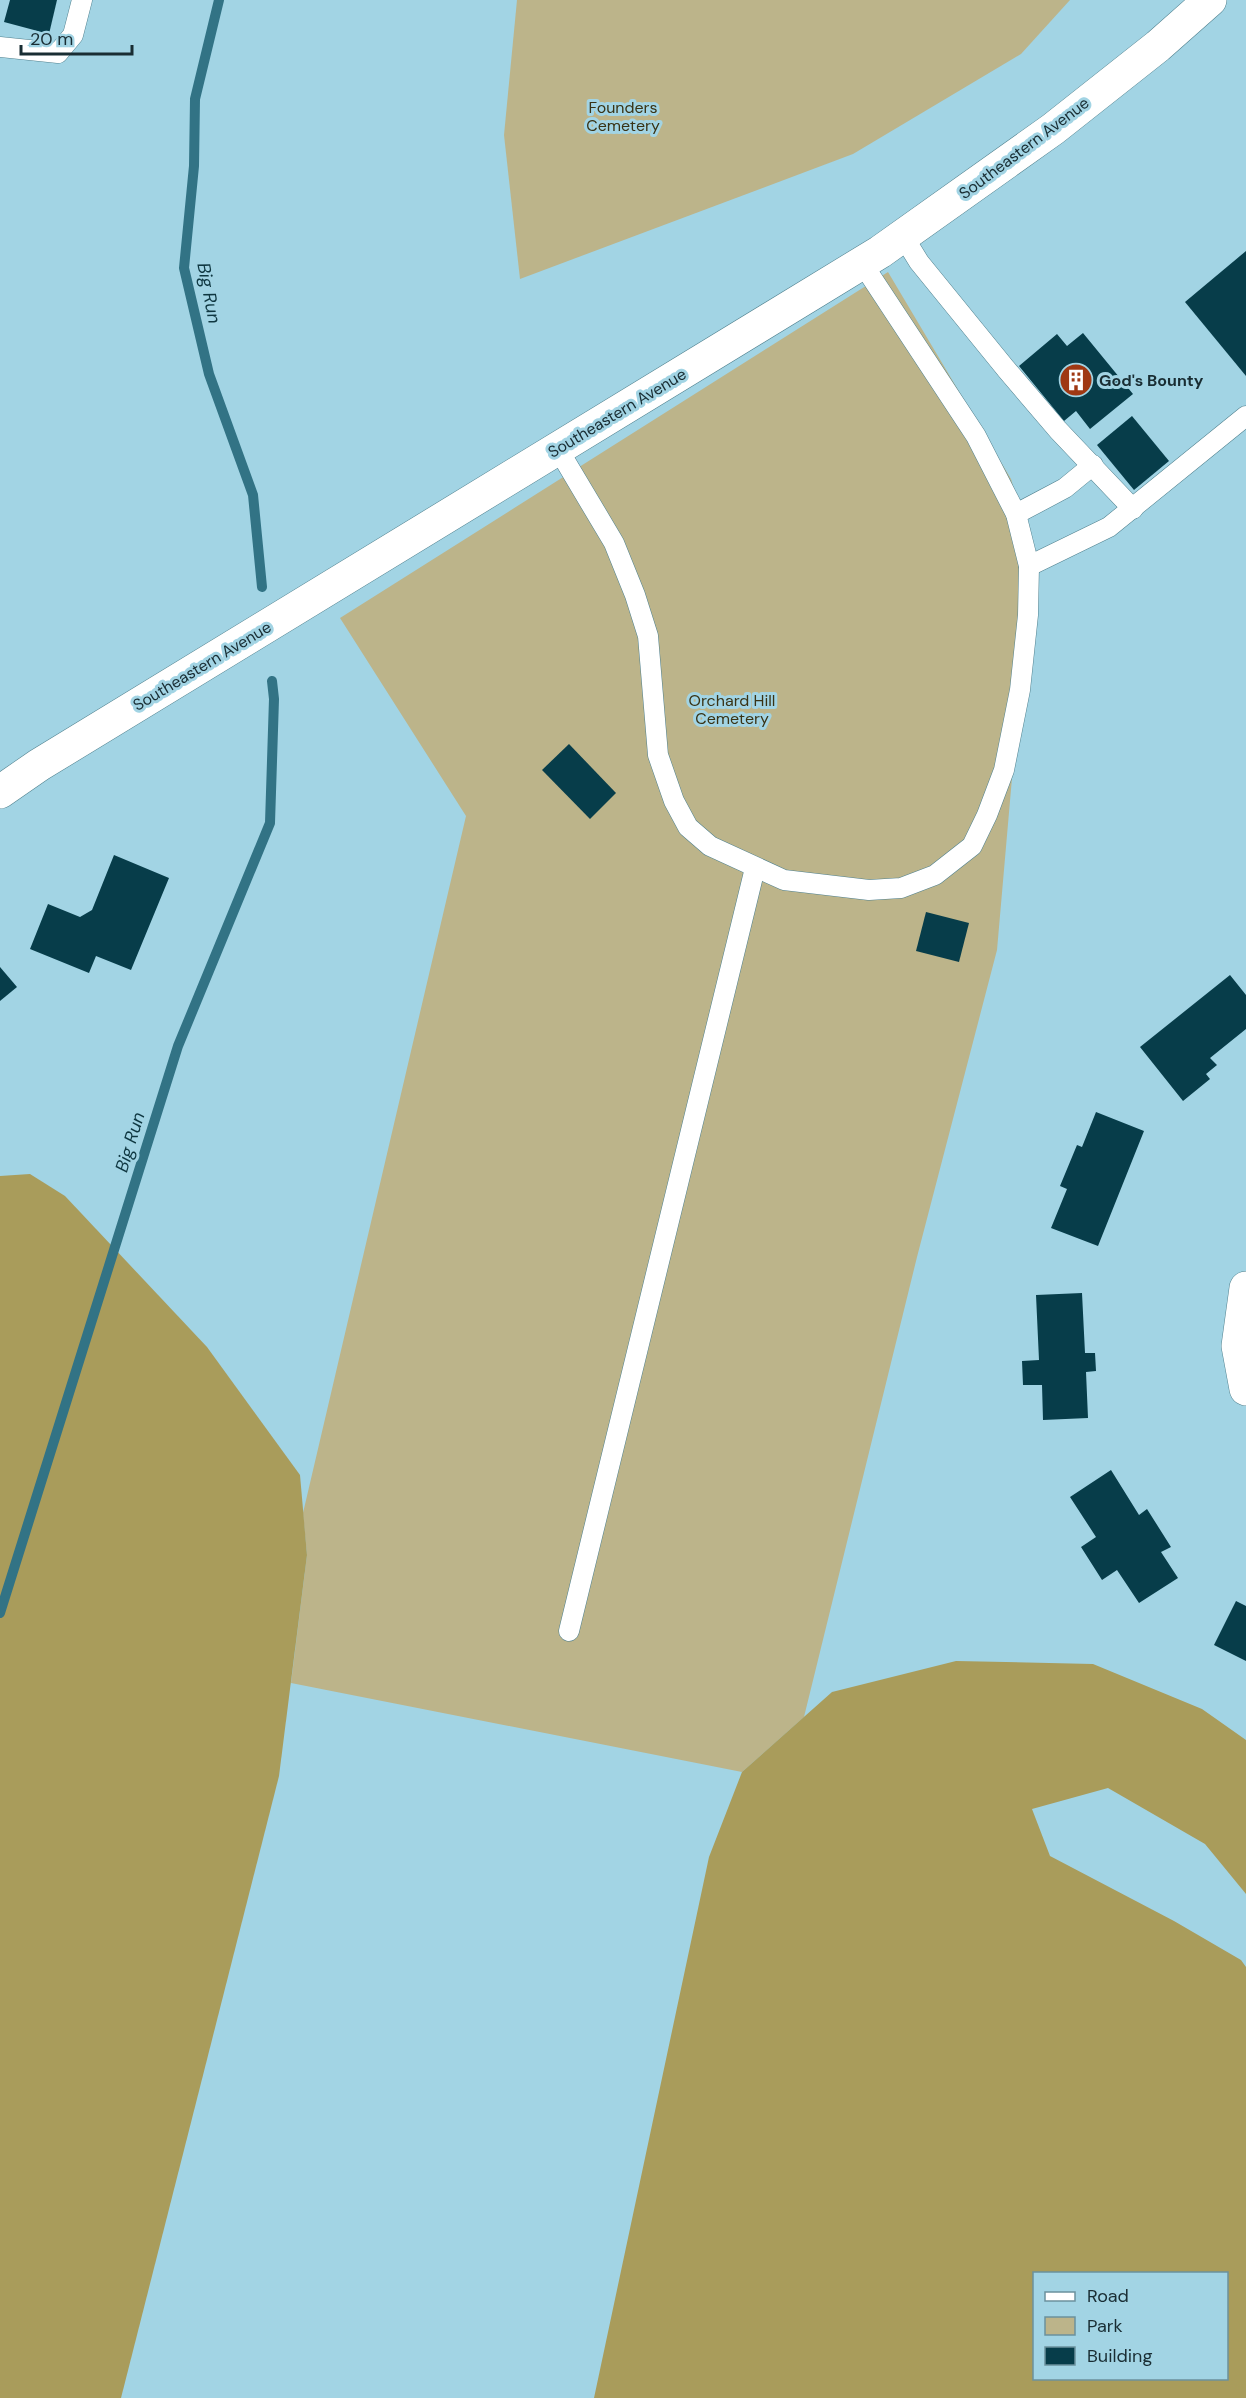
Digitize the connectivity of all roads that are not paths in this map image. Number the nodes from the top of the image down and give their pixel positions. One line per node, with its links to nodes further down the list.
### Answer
1 (82, 0): 3 (lane)
2 (1210, 0): 4 (street, Southeastern Avenue)
3 (0, 47)
4 (903, 236): 5 (street, Southeastern Avenue); 8 (lane)
5 (862, 263): 7 (street, Southeastern Avenue); 10 (lane)
6 (1246, 416): 9 (lane)
7 (558, 449): 12 (street, Southeastern Avenue); 13 (lane)
8 (1093, 465): 9 (lane); 10 (lane)
9 (1133, 509): 11 (lane)
10 (1016, 514): 11 (lane)
11 (1029, 566): 13 (lane)
12 (0, 792)
13 (755, 868): 16 (lane)
14 (1246, 1288): 15 (street)
15 (1246, 1389)
16 (569, 1631)

